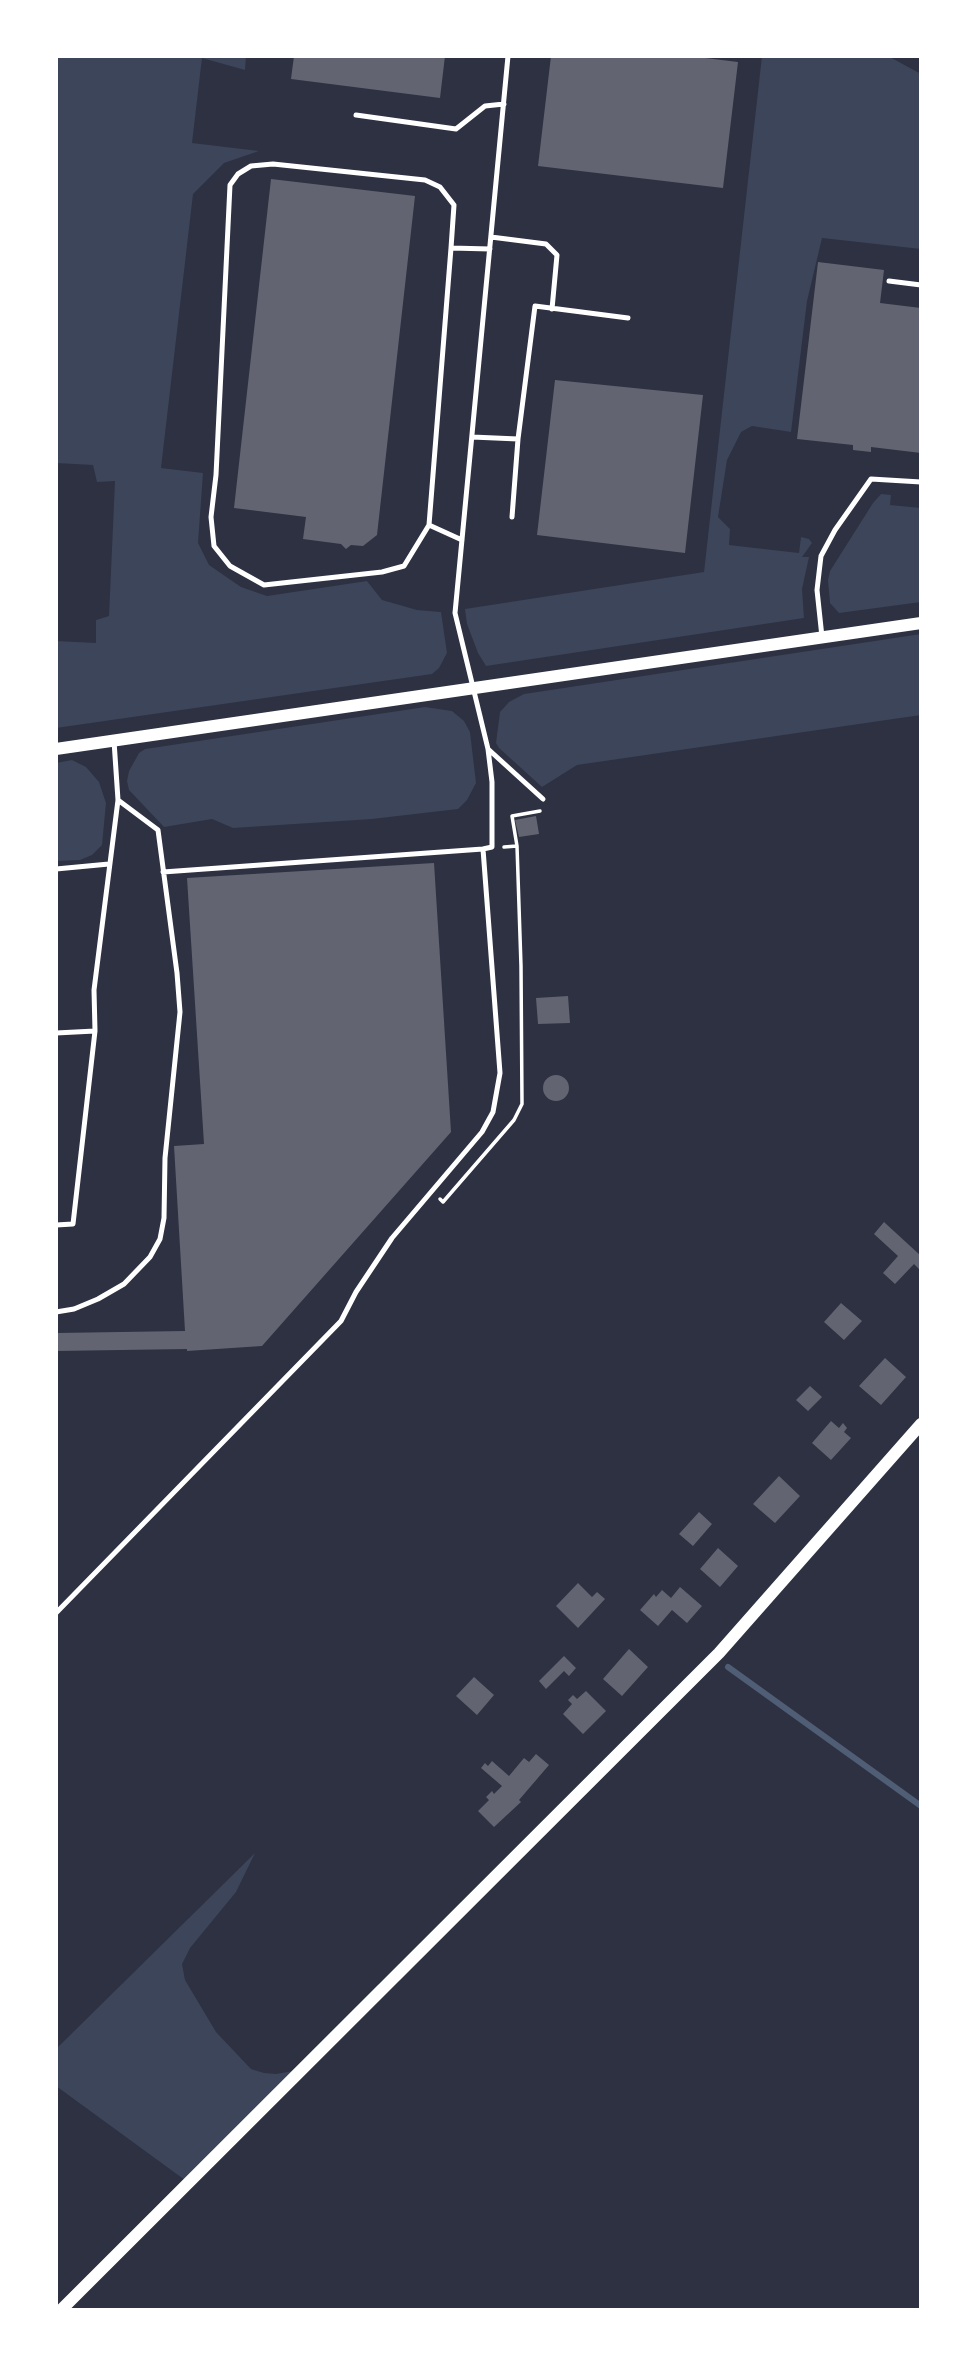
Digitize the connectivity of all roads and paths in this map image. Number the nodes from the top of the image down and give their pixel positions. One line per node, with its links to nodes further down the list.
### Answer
1 (508, 56): 2 (lane)
2 (504, 104): 3 (lane); 4 (lane)
3 (356, 115)
4 (491, 237): 6 (lane); 9 (lane)
5 (451, 248): 6 (lane); 15 (lane); 15 (lane)
6 (490, 249): 11 (lane)
7 (889, 281): 8 (lane)
8 (921, 285)
9 (552, 309): 10 (lane); 12 (lane)
10 (628, 318)
11 (472, 436): 12 (lane); 16 (lane)
12 (517, 439): 14 (lane)
13 (921, 482): 18 (lane)
14 (512, 517)
15 (429, 525): 16 (lane)
16 (462, 540): 19 (lane)
17 (921, 623): 18 (street)
18 (822, 637): 19 (street)
19 (474, 688): 20 (street); 21 (lane)
20 (114, 741): 22 (street); 24 (lane)
21 (488, 748): 23 (lane); 27 (lane)
22 (56, 749)
23 (543, 799)
24 (118, 800): 28 (lane); 30 (lane)
25 (549, 810): 26 (path)
26 (517, 846)
27 (484, 849): 30 (lane); 36 (lane)
28 (109, 864): 29 (lane); 31 (lane)
29 (56, 869)
30 (163, 872): 34 (lane)
31 (95, 1031): 32 (lane); 33 (lane)
32 (56, 1033)
33 (56, 1225)
34 (56, 1312)
35 (921, 1424): 37 (street)
36 (56, 1613)
37 (61, 2310)

